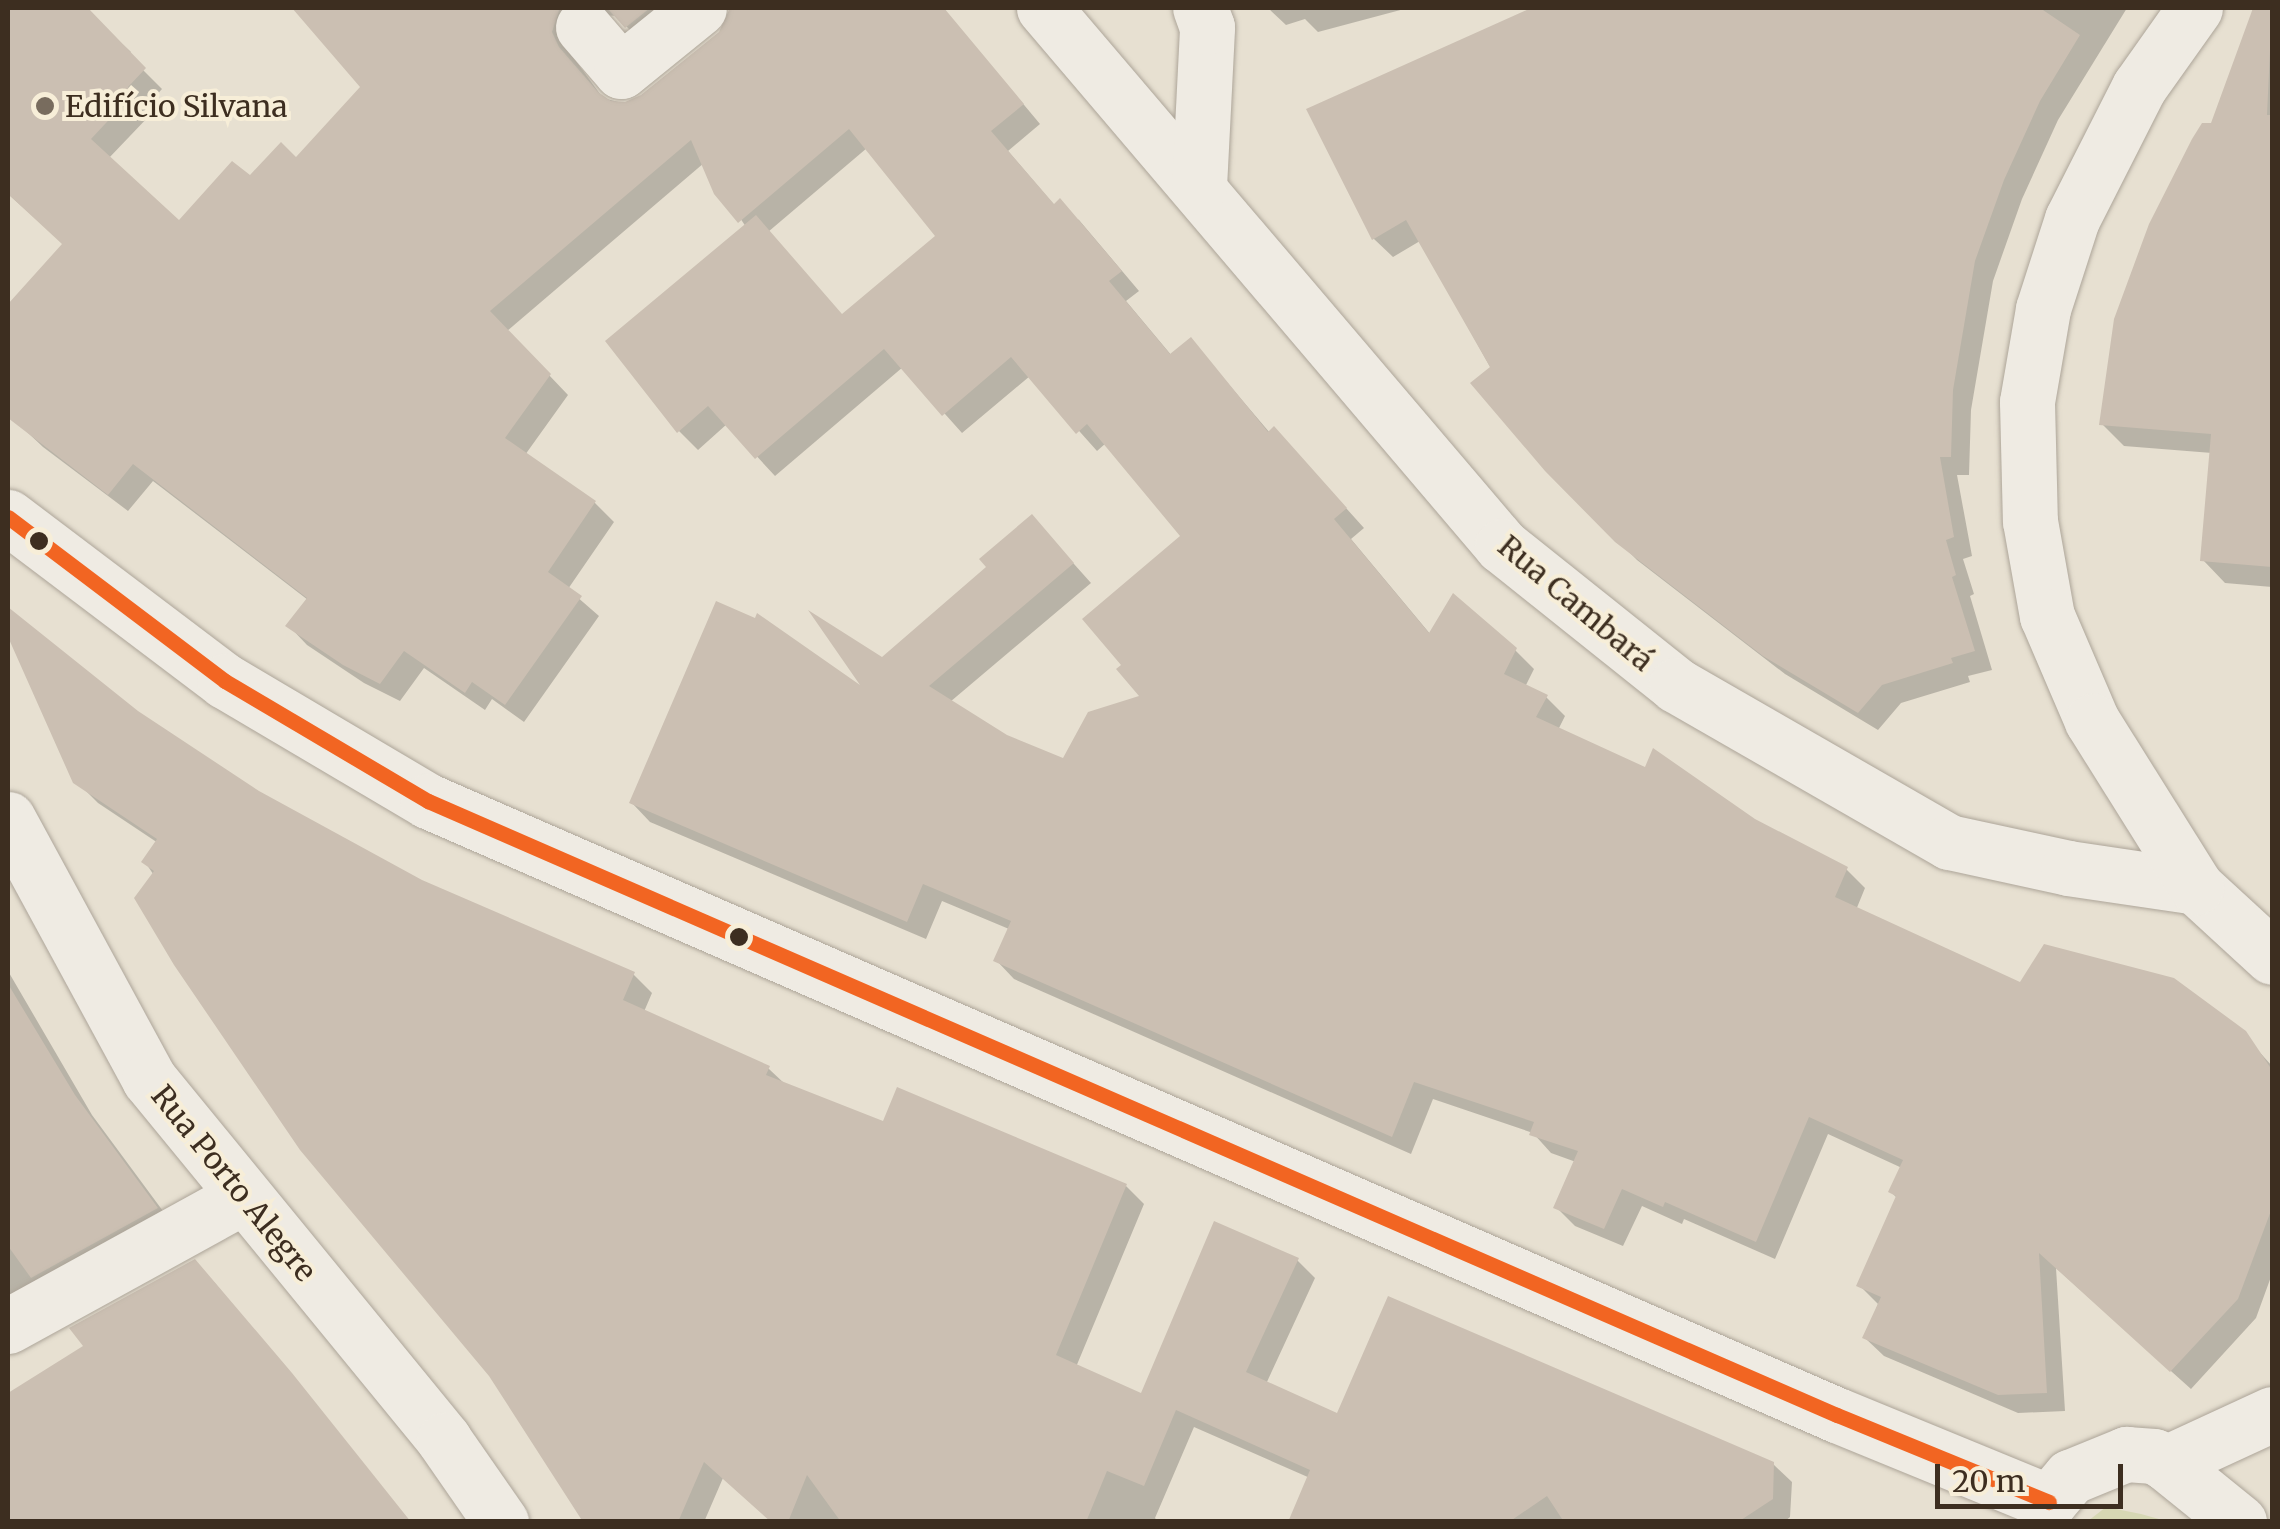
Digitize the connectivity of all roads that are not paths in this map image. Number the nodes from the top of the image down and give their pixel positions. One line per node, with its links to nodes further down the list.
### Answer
1 (699, 8): 5 (street)
2 (1044, 8): 6 (street, Rua Cambará)
3 (1200, 8): 6 (street)
4 (2195, 8): 9 (street)
5 (583, 28)
6 (1200, 187): 9 (street, Rua Cambará)
7 (19, 541): 15 (street)
8 (8, 818): 11 (street, Rua Porto Alegre)
9 (2196, 887): 10 (street)
10 (2272, 957)
11 (244, 1196): 12 (street); 16 (street, Rua Porto Alegre)
12 (8, 1326)
13 (2272, 1414): 14 (street)
14 (2166, 1463): 15 (street); 17 (street)
15 (2052, 1512)
16 (501, 1522)
17 (2239, 1522)

